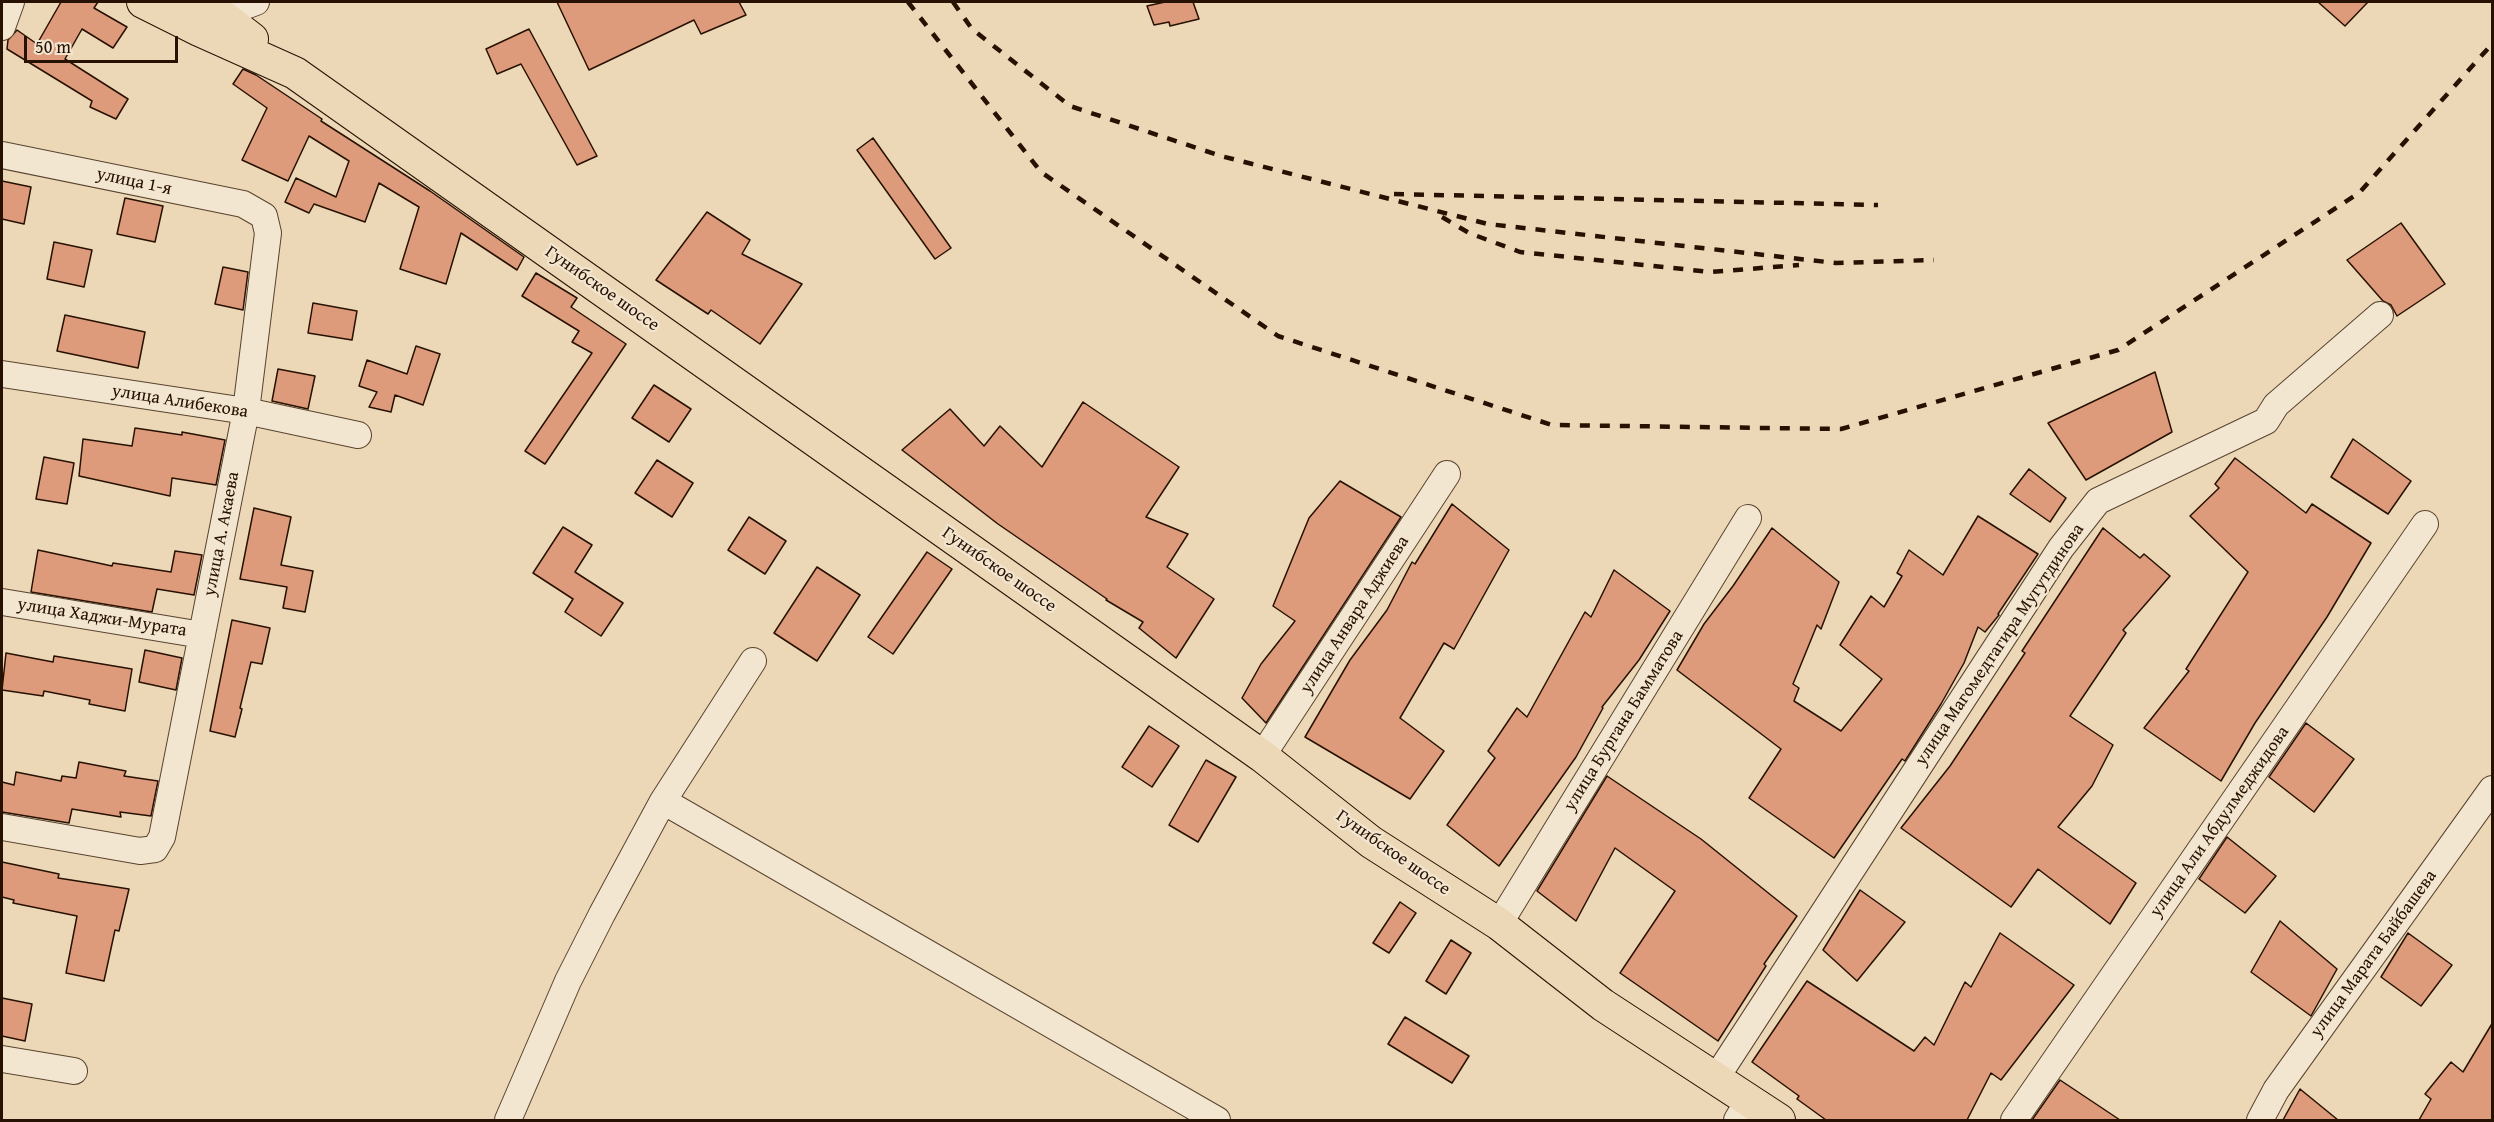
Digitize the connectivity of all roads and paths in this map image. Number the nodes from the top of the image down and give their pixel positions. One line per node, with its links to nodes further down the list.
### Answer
1 (10, 2): 5 (street)
2 (144, 2): 4 (main road, Гунибское шоссе)
3 (256, 2): 4 (street)
4 (208, 17): 18 (main road, Гунибское шоссе)
5 (2, 27)
6 (2, 155): 7 (street, улица 1-я)
7 (264, 216): 10 (street, улица А. Акаева)
8 (2380, 315): 25 (street, улица Магомедтагира Мугутдинова)
9 (2, 374): 10 (street, улица Алибекова)
10 (246, 411): 11 (street, улица Алибекова); 16 (street, улица А. Акаева)
11 (358, 435)
12 (1447, 474): 18 (street, улица Анвара Аджиева)
13 (1748, 518): 22 (street, улица Бургана Бамматова)
14 (2425, 524): 30 (street, улица Али Абдулмеджидова)
15 (2, 602): 16 (street, улица Хаджи-Мурата)
16 (202, 635): 21 (street, улица А. Акаева)
17 (753, 661): 20 (street)
18 (1262, 756): 22 (main road, Гунибское шоссе)
19 (2493, 789): 31 (street, улица Марата Байбашева)
20 (663, 801): 27 (street); 28 (street)
21 (2, 827)
22 (1499, 924): 25 (main road, Гунибское шоссе)
23 (2, 1059): 24 (street)
24 (74, 1071)
25 (1716, 1078): 26 (main road, Гунибское шоссе)
26 (1743, 1110): 29 (main road, Гунибское шоссе)
27 (508, 1120)
28 (1217, 1120)
29 (1779, 1120)
30 (2014, 1120)
31 (2260, 1120)

